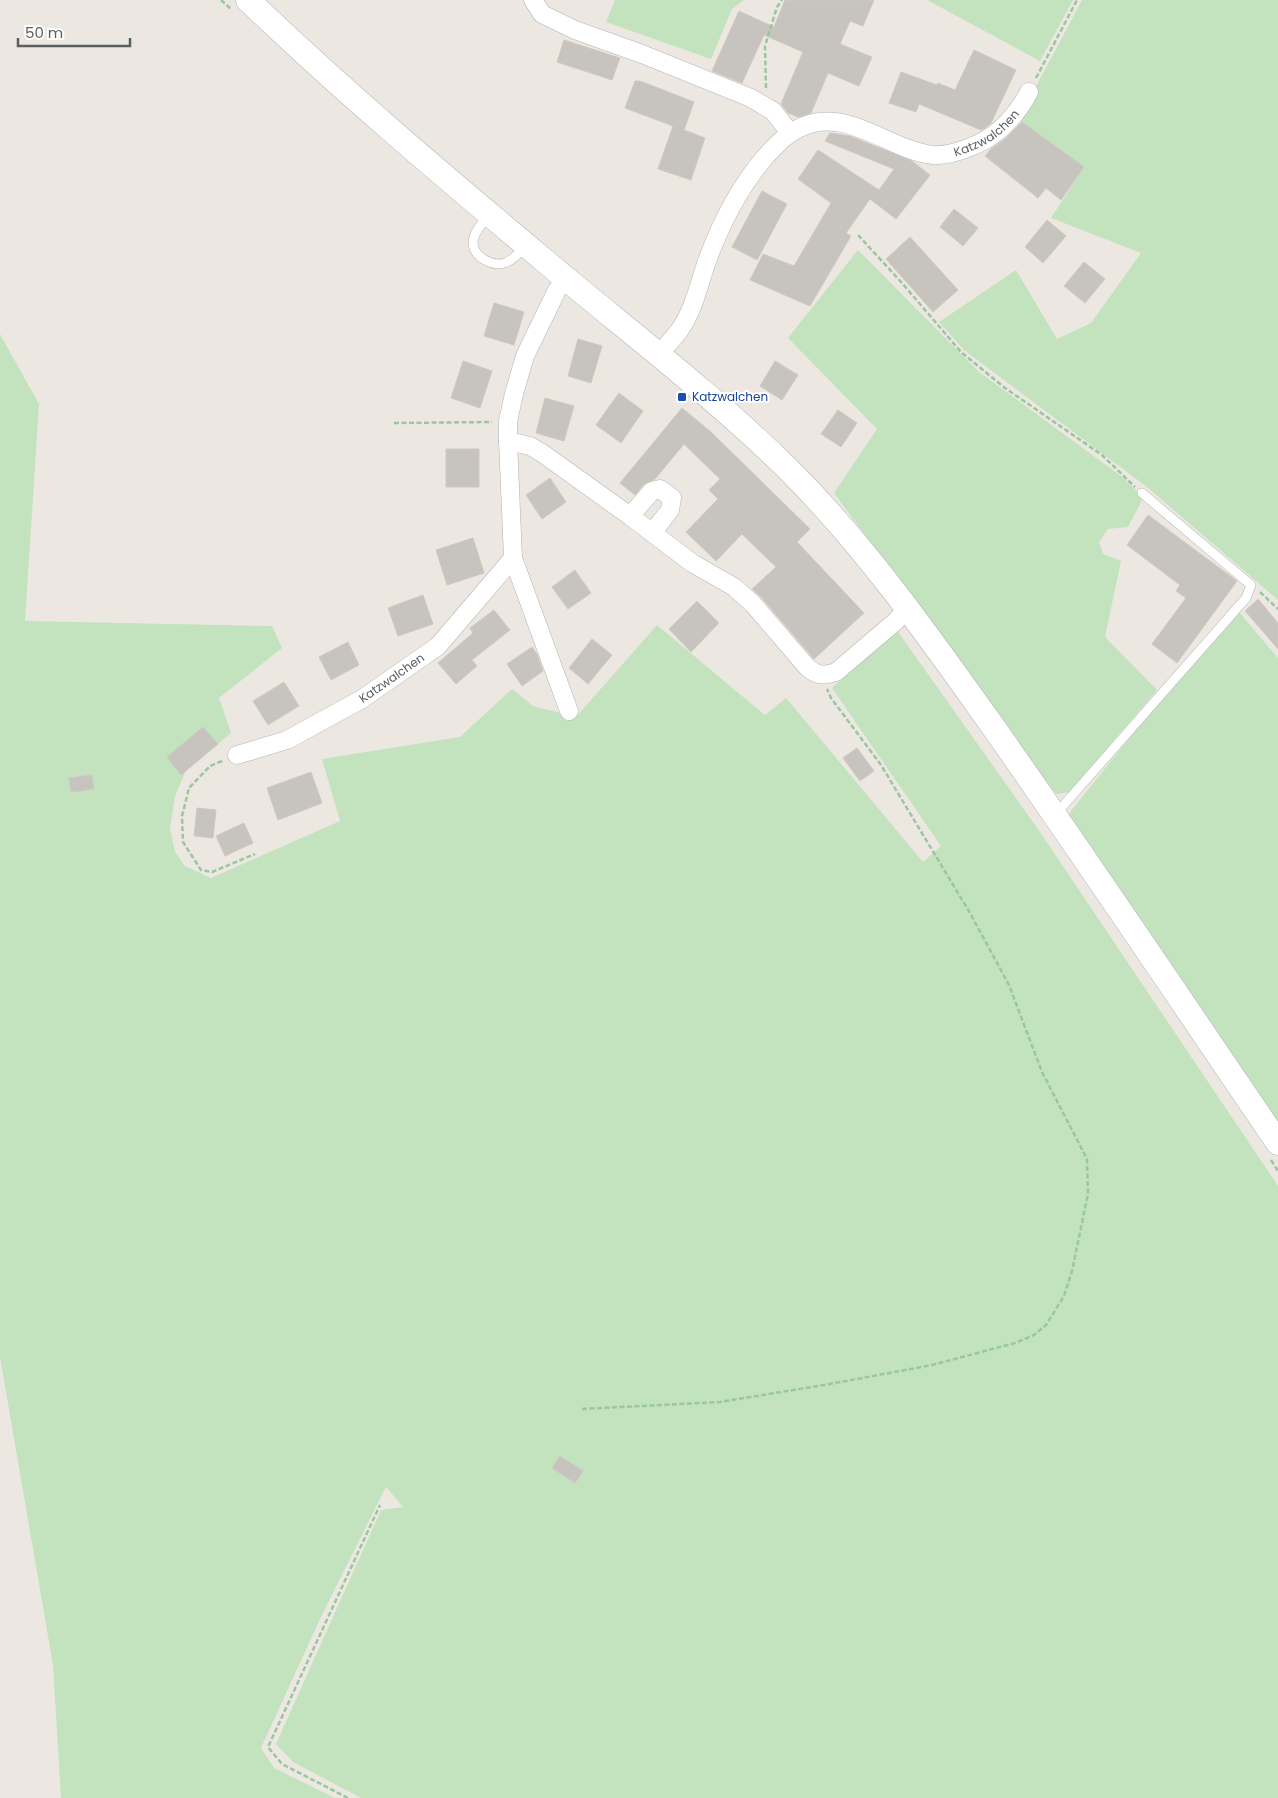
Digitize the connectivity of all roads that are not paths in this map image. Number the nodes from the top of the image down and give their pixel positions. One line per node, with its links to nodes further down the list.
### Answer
1 (533, 0): 4 (street)
2 (240, 5): 5 (street)
3 (1029, 92): 4 (street, Katzwalchen)
4 (790, 133): 8 (street, Katzwalchen)
5 (490, 214): 6 (street); 6 (lane)
6 (525, 244): 7 (street)
7 (567, 279): 8 (street); 9 (street)
8 (659, 354): 14 (street)
9 (508, 441): 11 (street); 13 (street)
10 (1142, 493): 17 (lane)
11 (630, 516): 12 (street); 12 (street)
12 (652, 533): 14 (street)
13 (513, 558): 15 (street); 16 (street, Katzwalchen)
14 (907, 608): 17 (street)
15 (569, 711)
16 (237, 754)
17 (1055, 815): 18 (street)
18 (1273, 1150)

